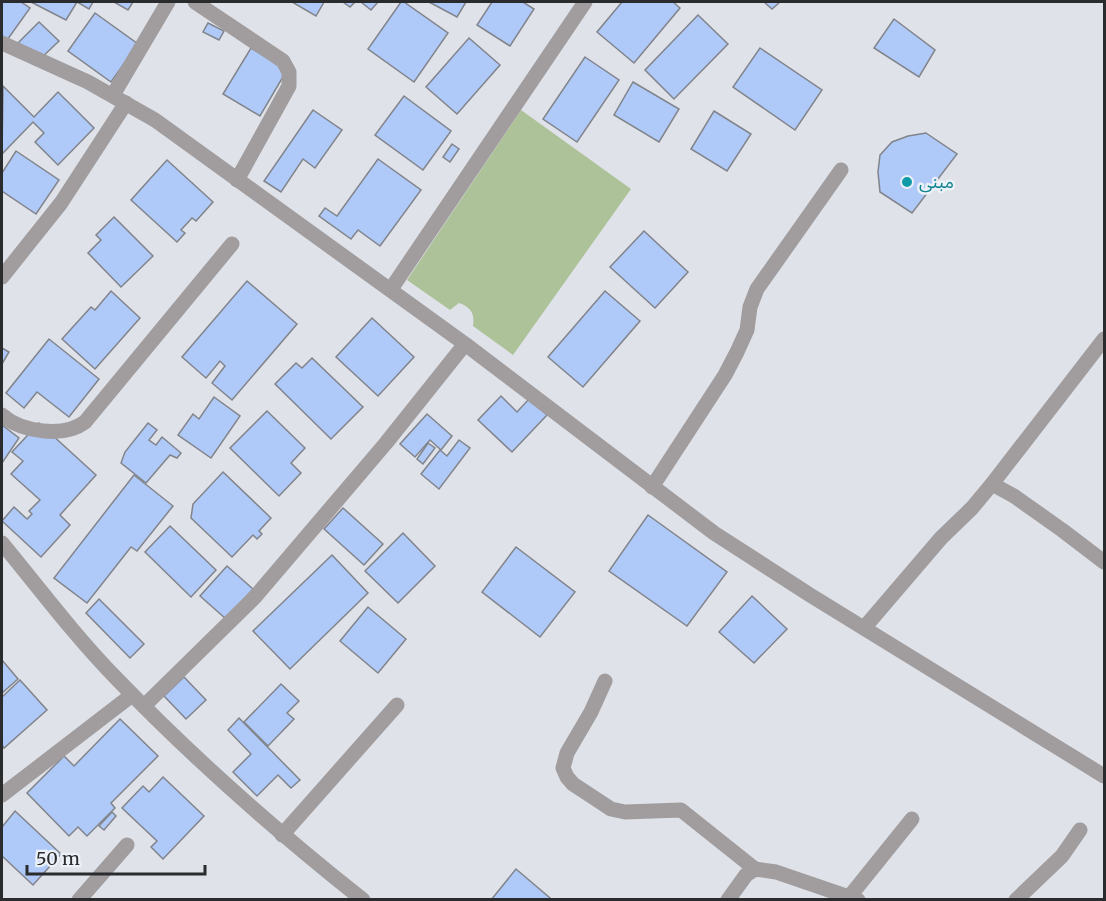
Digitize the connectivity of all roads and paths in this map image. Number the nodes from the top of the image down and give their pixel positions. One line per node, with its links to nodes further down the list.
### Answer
1 (168, 2): 5 (street)
2 (195, 2): 7 (street)
3 (585, 2): 10 (street)
4 (2, 43): 5 (street)
5 (120, 99): 7 (street); 9 (street)
6 (841, 170): 15 (street)
7 (237, 180): 10 (street)
8 (232, 244): 13 (street)
9 (2, 277)
10 (391, 289): 12 (street)
11 (1104, 339): 14 (street)
12 (465, 344): 15 (street); 22 (street)
13 (2, 415)
14 (992, 484): 17 (street); 18 (street)
15 (652, 487): 18 (street)
16 (2, 543): 20 (street)
17 (1104, 562)
18 (864, 628): 23 (street)
19 (605, 681): 29 (street)
20 (132, 694): 22 (street); 24 (street)
21 (397, 705): 27 (street)
22 (144, 706): 27 (street)
23 (1104, 776)
24 (2, 795)
25 (912, 819): 30 (street)
26 (1080, 830): 34 (street)
27 (282, 835): 32 (street)
28 (128, 845): 31 (street)
29 (755, 869): 30 (street); 33 (street)
30 (854, 898)
31 (80, 900)
32 (363, 900)
33 (728, 900)
34 (1016, 900)

